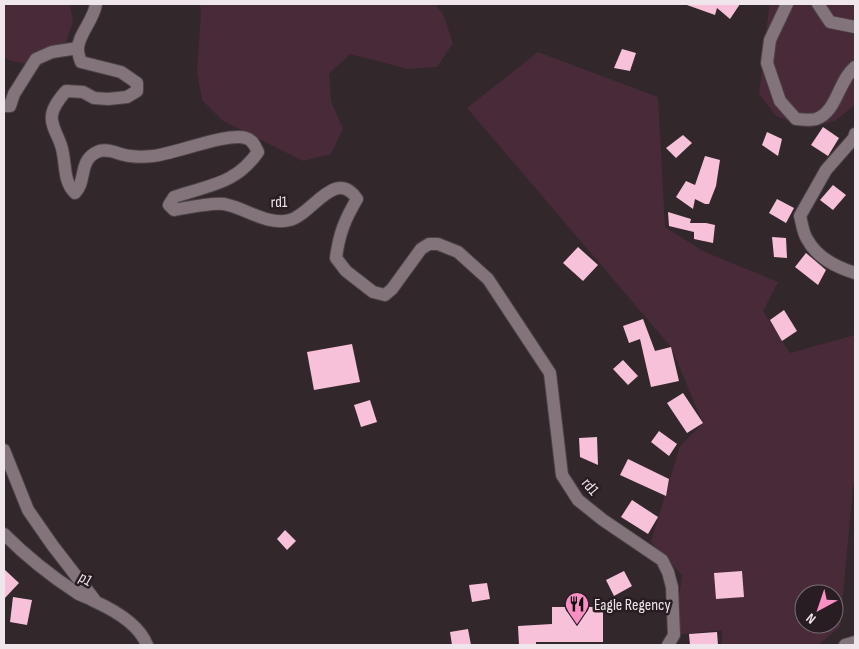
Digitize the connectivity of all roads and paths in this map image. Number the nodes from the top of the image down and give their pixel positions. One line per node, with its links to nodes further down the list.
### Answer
1 (96, 4): 5 (street)
2 (787, 4): 6 (street)
3 (818, 4): 4 (street)
4 (855, 27)
5 (78, 48): 7 (street); 15 (street, rd1)
6 (855, 68)
7 (4, 106)
8 (855, 134): 9 (street)
9 (855, 273)
10 (4, 450): 12 (street)
11 (6, 536): 12 (street, p1)
12 (95, 601): 14 (street, p1)
13 (855, 642): 16 (street)
14 (147, 645)
15 (668, 645)
16 (845, 645)

